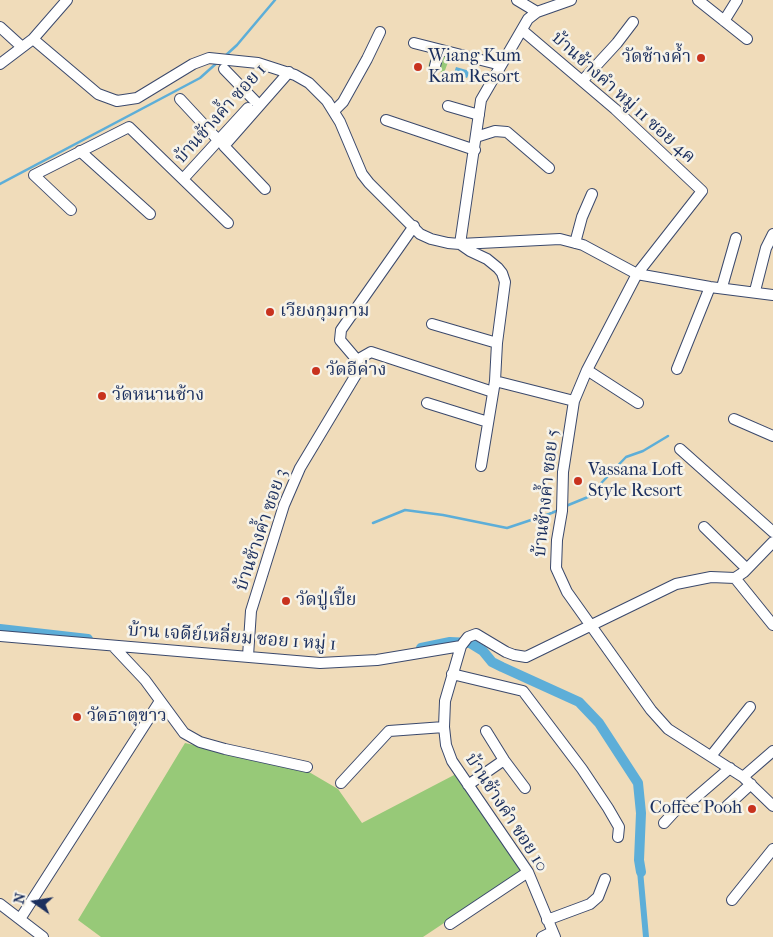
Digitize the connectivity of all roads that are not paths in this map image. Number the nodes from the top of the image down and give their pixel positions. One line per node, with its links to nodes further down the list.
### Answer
1 (67, 0): 12 (street)
2 (517, 0): 6 (street)
3 (571, 0): 6 (street)
4 (698, 0): 7 (street)
5 (737, 0): 7 (street)
6 (537, 12): 10 (street)
7 (724, 21): 13 (street)
8 (633, 22): 22 (street)
9 (0, 27): 15 (street)
10 (522, 30): 18 (street); 22 (street, บ้านช้างคำ หมู่ 11 ซอย 4ค)
11 (380, 32): 26 (street)
12 (32, 39): 15 (street); 21 (street)
13 (747, 39)
14 (414, 43): 16 (street)
15 (22, 47): 17 (street)
16 (439, 50): 18 (street); 19 (street)
17 (0, 64)
18 (501, 65): 27 (street)
19 (435, 66)
20 (224, 70): 24 (street)
21 (286, 71): 24 (street, บ้านช้างค้ำ ซอย 1); 26 (street); 35 (street)
22 (583, 80): 36 (street, บ้านช้างคำ หมู่ 11 ซอย 4ค)
23 (180, 99): 30 (street)
24 (255, 101): 30 (street, บ้านช้างค้ำ ซอย 1)
25 (448, 106): 27 (street)
26 (334, 111): 41 (street)
27 (478, 115): 29 (street)
28 (386, 120): 31 (street)
29 (476, 137): 31 (street); 33 (street)
30 (218, 141): 34 (street, บ้านช้างค้ำ ซอย 1)
31 (475, 150): 45 (street)
32 (80, 151): 34 (street); 38 (street); 39 (street)
33 (549, 168)
34 (183, 180): 40 (street)
35 (265, 189)
36 (702, 191): 46 (street, บ้านช้างค้ำ ซอย 5)
37 (592, 194): 44 (street)
38 (71, 210)
39 (150, 214)
40 (228, 223)
41 (414, 226): 45 (street); 53 (street)
42 (773, 234): 49 (street)
43 (736, 238): 48 (street)
44 (575, 243): 45 (street); 46 (street)
45 (460, 244): 52 (street)
46 (637, 274): 47 (street); 55 (street, บ้านช้างค้ำ ซอย 5)
47 (710, 286): 48 (street); 54 (street)
48 (722, 287): 49 (street)
49 (755, 291): 50 (street)
50 (773, 294)
51 (432, 324): 52 (street)
52 (497, 343): 56 (street)
53 (357, 360): 57 (street); 76 (street, บ้านช้างค้ำ ซอย 3)
54 (676, 369)
55 (587, 370): 58 (street, บ้านช้างค้ำ ซอย 5); 60 (street)
56 (495, 380): 57 (street); 58 (street)
57 (493, 392): 62 (street)
58 (574, 401): 71 (street, บ้านช้างค้ำ ซอย 5)
59 (427, 404): 62 (street)
60 (638, 404)
61 (734, 419): 63 (street)
62 (488, 422): 65 (street)
63 (773, 436)
64 (680, 449): 67 (street)
65 (481, 466)
66 (704, 527): 69 (street)
67 (773, 532)
68 (773, 542): 69 (street)
69 (747, 568): 70 (street)
70 (735, 578): 71 (street); 72 (street)
71 (590, 624): 74 (street, บ้าน เจดีย์เหลี่ยม ซอย 1 หมู่ 1); 83 (street, บ้านช้างค้ำ ซอย 5)
72 (773, 625)
73 (0, 636): 75 (street, บ้าน เจดีย์เหลี่ยม ซอย 1 หมู่ 1)
74 (463, 643): 76 (street, บ้าน เจดีย์เหลี่ยม ซอย 1 หมู่ 1); 77 (street, บ้านช้างคำ ซอย 10)
75 (113, 646): 76 (street, บ้าน เจดีย์เหลี่ยม ซอย 1 หมู่ 1); 78 (street)
76 (248, 653)
77 (452, 674): 80 (street, บ้านช้างคำ ซอย 10); 94 (street)
78 (160, 701): 85 (street); 100 (street)
79 (750, 707): 83 (street)
80 (444, 727): 88 (street); 89 (street, บ้านช้างคำ ซอย 10)
81 (486, 731): 84 (street)
82 (773, 750): 87 (street)
83 (711, 756): 86 (street, บ้านช้างค้ำ ซอย 5)
84 (504, 760): 89 (street); 90 (street)
85 (307, 767)
86 (730, 768): 87 (street, บ้านช้างค้ำ ซอย 5); 93 (street)
87 (747, 781): 91 (street); 92 (street, บ้านช้างค้ำ ซอย 5)
88 (340, 783)
89 (468, 785): 96 (street, บ้านช้างคำ ซอย 10)
90 (525, 788)
91 (727, 806)
92 (773, 806)
93 (664, 823)
94 (618, 838)
95 (773, 848): 98 (street)
96 (528, 872): 101 (street, บ้านช้างคำ ซอย 10); 102 (street)
97 (605, 879): 101 (street)
98 (732, 900)
99 (0, 904): 100 (street)
100 (20, 919): 104 (street)
101 (547, 920): 103 (street, บ้านช้างคำ ซอย 10)
102 (450, 924)
103 (553, 934): 105 (street)
104 (43, 937)
105 (542, 937)

